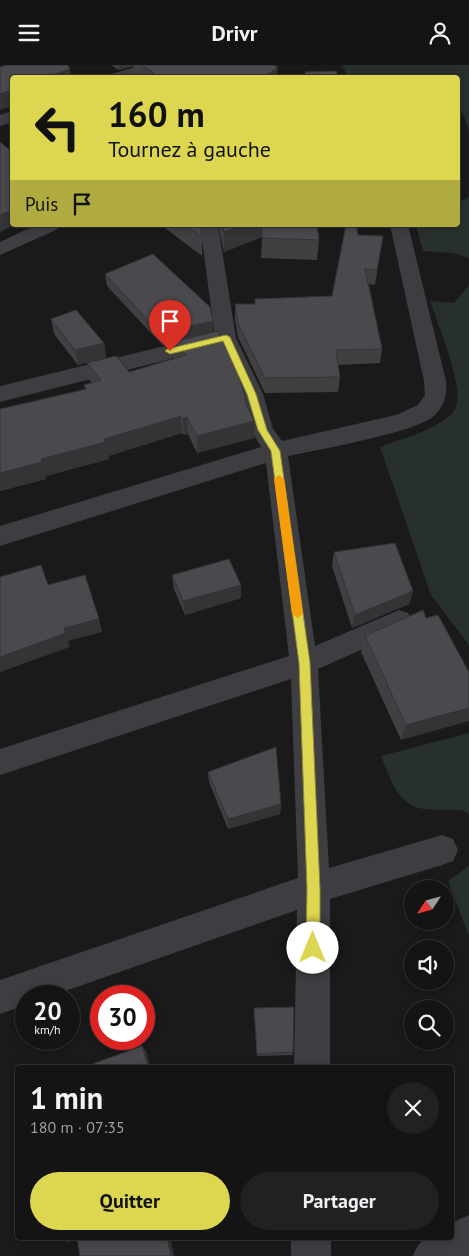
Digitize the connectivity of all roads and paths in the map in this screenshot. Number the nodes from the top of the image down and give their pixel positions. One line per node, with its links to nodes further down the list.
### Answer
1 (159, 65): 2 (street)
2 (125, 75)
3 (47, 227): 6 (street)
4 (209, 227): 7 (street)
5 (399, 227): 9 (street)
6 (0, 249)
7 (226, 337): 8 (street); 9 (street)
8 (0, 394)
9 (276, 451): 10 (street); 12 (street)
10 (0, 537)
11 (414, 615): 12 (street)
12 (304, 663): 13 (street); 15 (street)
13 (0, 761)
14 (442, 850): 15 (street)
15 (314, 889): 16 (street); 17 (street)
16 (0, 997)
17 (312, 1065)
18 (469, 1235): 21 (street)
19 (311, 1240): 20 (street)
20 (311, 1256)
21 (433, 1256)

